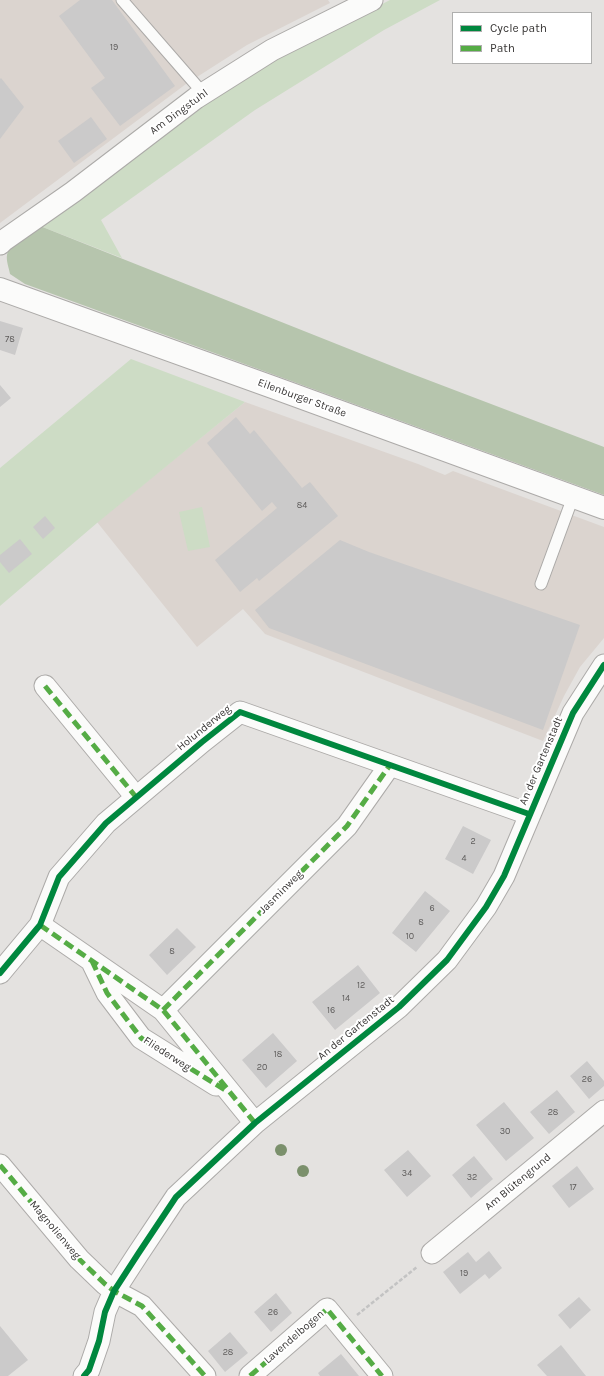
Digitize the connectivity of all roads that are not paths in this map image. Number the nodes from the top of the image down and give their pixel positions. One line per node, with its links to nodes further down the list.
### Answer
1 (122, 0): 3 (lane)
2 (372, 0): 3 (street, Am Dingstuhl)
3 (203, 94): 4 (street, Am Dingstuhl)
4 (0, 244)
5 (0, 289): 6 (street, Eilenburger Straße)
6 (573, 497): 7 (street, Eilenburger Straße); 8 (lane)
7 (604, 508)
8 (541, 584)
9 (604, 665): 13 (street, An der Gartenstadt)
10 (44, 686): 12 (street)
11 (390, 765): 12 (street, Holunderweg); 13 (street, Holunderweg); 17 (street, Jasminweg)
12 (136, 797): 14 (street, Holunderweg)
13 (529, 814): 20 (street, An der Gartenstadt)
14 (40, 925): 15 (street, Fliederweg); 16 (street, Holunderweg)
15 (91, 961): 17 (street, Fliederweg); 18 (street, Fliederweg)
16 (0, 973)
17 (163, 1010): 18 (street, Fliederweg)
18 (230, 1093): 20 (street, Fliederweg)
19 (604, 1110): 22 (street, Am Blütengrund)
20 (255, 1123): 23 (street, An der Gartenstadt)
21 (0, 1165): 23 (street, Magnolienweg)
22 (432, 1253)
23 (114, 1292): 24 (street, An der Gartenstadt); 25 (street)
24 (84, 1376)
25 (205, 1376)
26 (250, 1376): 27 (street, Lavendelbogen)
27 (382, 1376)

